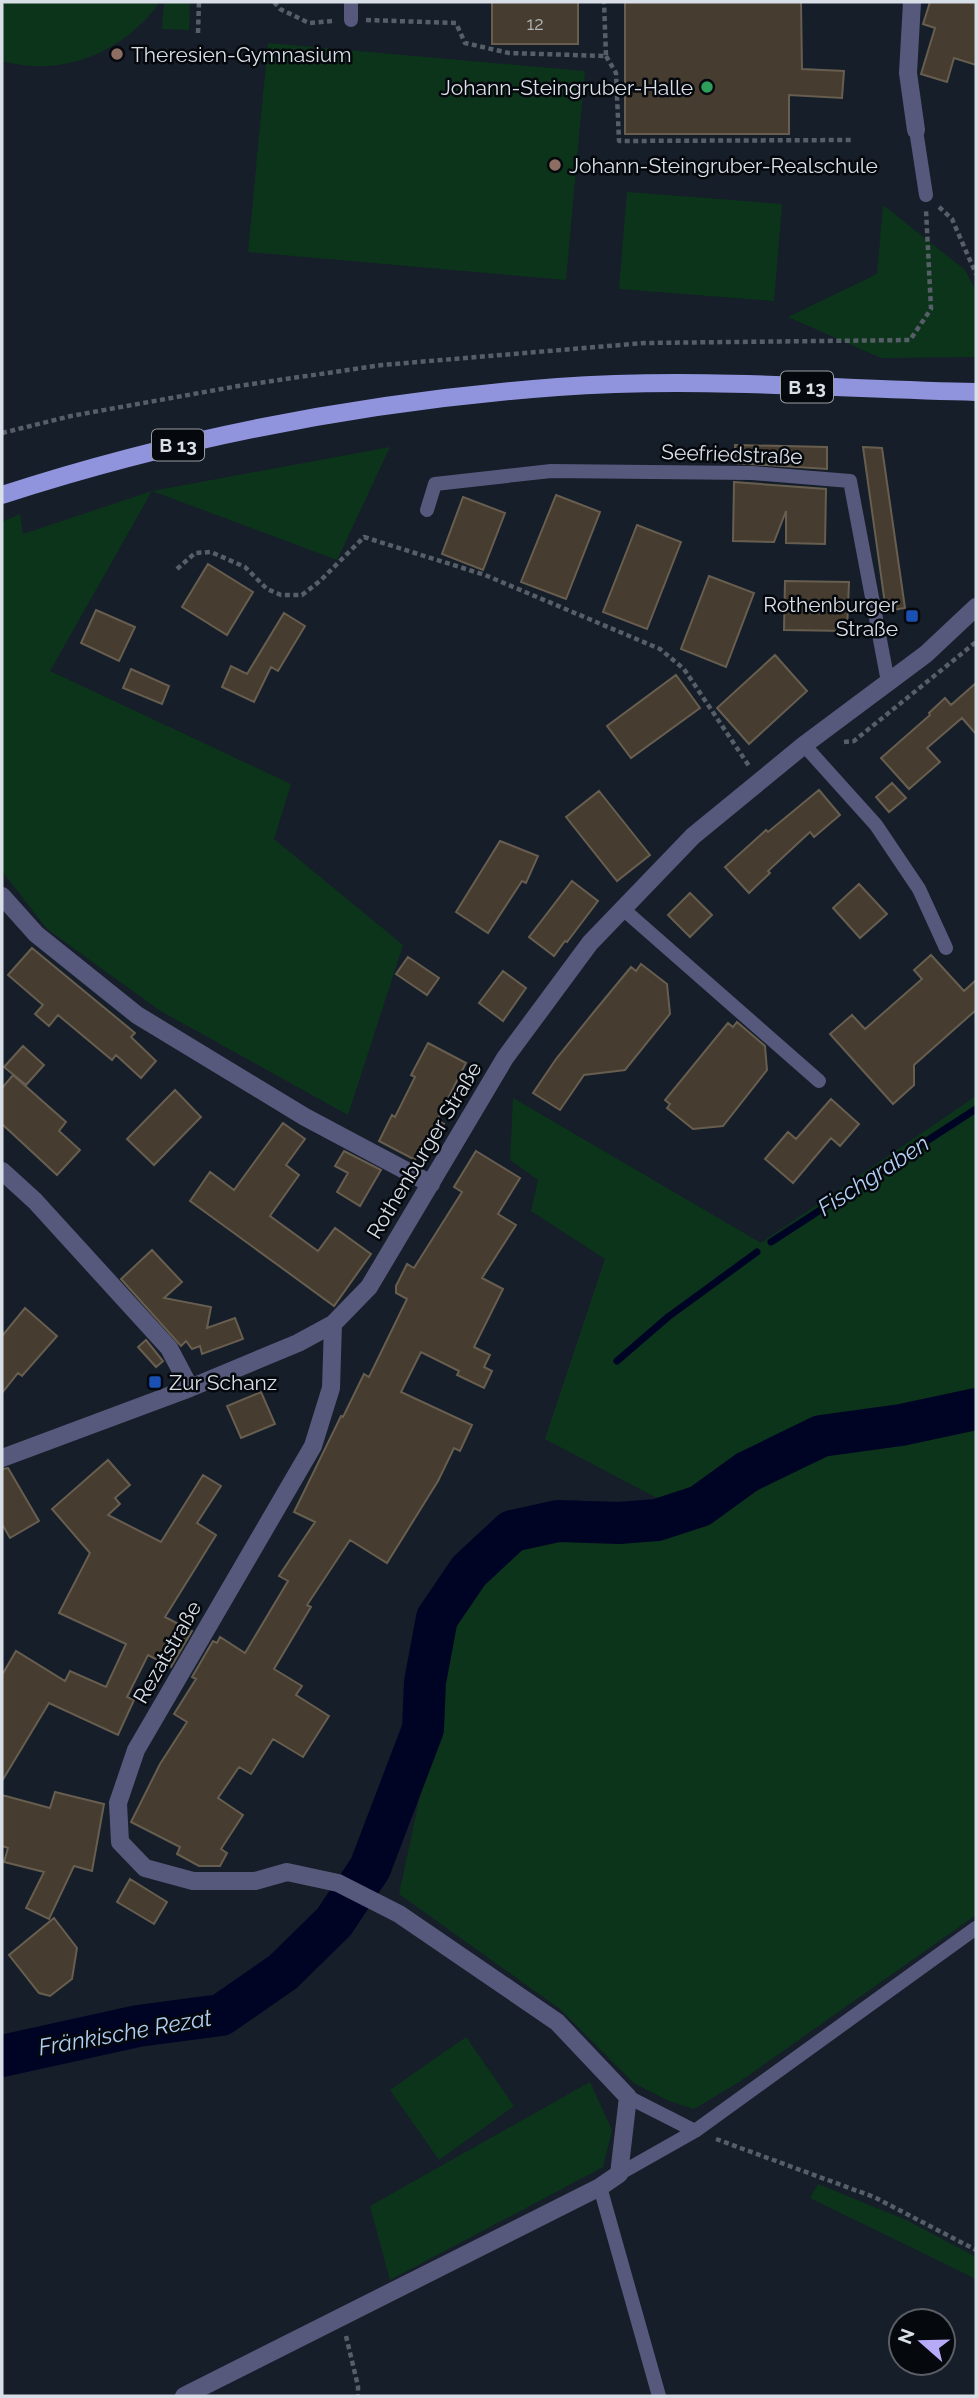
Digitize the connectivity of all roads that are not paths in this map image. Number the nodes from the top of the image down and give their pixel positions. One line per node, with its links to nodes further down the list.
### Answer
1 (351, 2): 3 (lane)
2 (912, 2): 4 (street)
3 (351, 20)
4 (916, 130): 5 (lane)
5 (926, 195)
6 (976, 392): 7 (main road, B 13)
7 (2, 495)
8 (427, 510): 10 (lane, Seefriedstraße)
9 (976, 607): 10 (street, Rothenburger Straße)
10 (888, 682): 11 (street, Rothenburger Straße)
11 (804, 745): 13 (street, Rothenburger Straße); 14 (lane)
12 (2, 896): 17 (street)
13 (622, 909): 15 (lane); 17 (street, Rothenburger Straße)
14 (946, 948)
15 (819, 1080)
16 (2, 1171): 19 (street)
17 (431, 1184): 18 (street, Rothenburger Straße)
18 (333, 1324): 19 (street, Rothenburger Straße); 22 (street, Rezatstraße)
19 (190, 1388): 20 (street, Rothenburger Straße)
20 (2, 1458)
21 (976, 1928): 23 (lane)
22 (628, 2097): 23 (lane); 24 (street)
23 (695, 2131): 24 (lane)
24 (619, 2174): 25 (street)
25 (600, 2187): 26 (street); 27 (lane)
26 (184, 2396)
27 (659, 2396)

